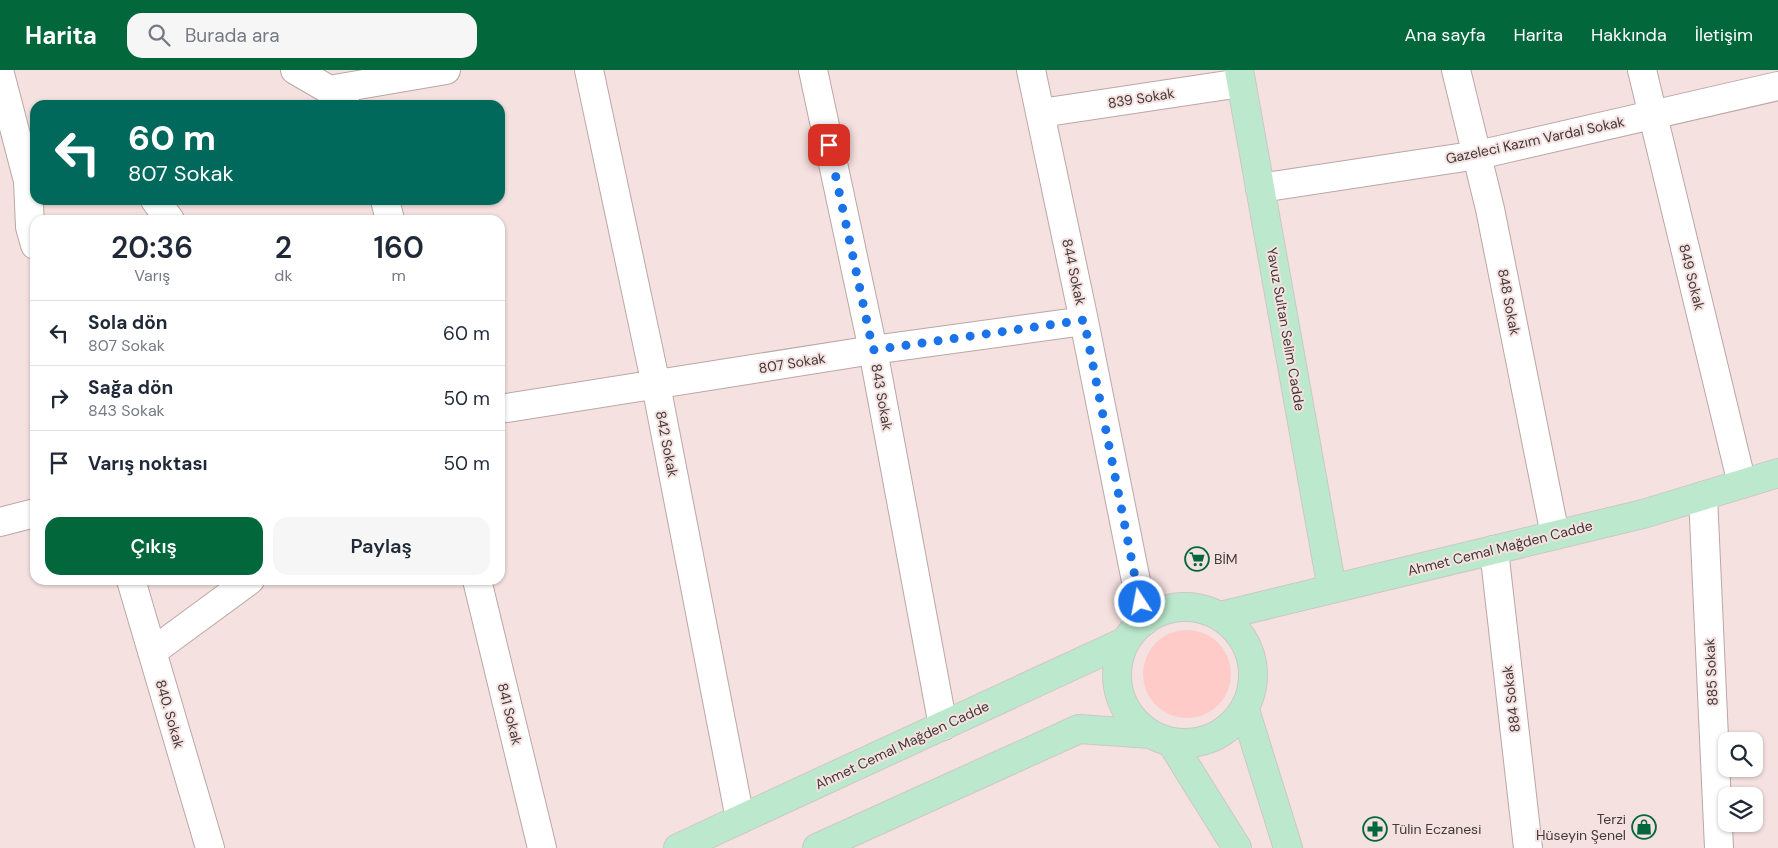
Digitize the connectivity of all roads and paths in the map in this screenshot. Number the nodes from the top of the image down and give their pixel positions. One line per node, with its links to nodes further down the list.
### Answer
1 (295, 70): 11 (street)
2 (446, 70): 11 (street)
3 (589, 70): 20 (street, 842 Sokak)
4 (813, 70): 19 (street, 843 Sokak)
5 (1031, 70): 13 (street, 844 Sokak)
6 (1456, 70): 15 (street, 848 Sokak)
7 (1642, 70): 14 (street, 849 Sokak)
8 (0, 74): 16 (street)
9 (1240, 77): 13 (street, 839 Sokak); 17 (main road, Yavuz Sultan Selim Cadde)
10 (1778, 86): 14 (street, Gazeleci Kazım Vardal Sokak)
11 (329, 90): 12 (street)
12 (346, 100)
13 (1040, 113): 18 (street, 844 Sokak)
14 (1653, 114): 15 (street, Gazeleci Kazım Vardal Sokak); 23 (street, 849 Sokak)
15 (1478, 155): 17 (street, Gazeleci Kazım Vardal Sokak); 27 (street, 848 Sokak)
16 (30, 178)
17 (1260, 188): 32 (main road, Yavuz Sultan Selim Cadde)
18 (1084, 320): 19 (street, 807 Sokak); 34 (street, 844 Sokak)
19 (873, 350): 20 (street, 807 Sokak); 38 (street, 843 Sokak)
20 (656, 385): 21 (street, 807 Sokak); 40 (street, 842 Sokak)
21 (505, 408)
22 (1778, 473): 23 (main road, Ahmet Cemal Mağden Cadde)
23 (1742, 484): 24 (main road, Ahmet Cemal Mağden Cadde)
24 (1703, 496): 27 (main road, Ahmet Cemal Mağden Cadde); 48 (street, 885 Sokak)
25 (30, 514): 26 (street)
26 (0, 522)
27 (1555, 535): 28 (main road, Ahmet Cemal Mağden Cadde)
28 (1494, 550): 32 (main road, Ahmet Cemal Mağden Cadde); 47 (street, 884 Sokak)
29 (132, 585): 36 (street, 840. Sokak)
30 (243, 585): 36 (street)
31 (478, 585): 42 (street, 841 Sokak)
32 (1332, 589): 33 (main road, Ahmet Cemal Mağden Cadde)
33 (1220, 616): 34 (main road); 37 (main road)
34 (1144, 621): 35 (main road)
35 (1126, 641): 38 (main road, Ahmet Cemal Mağden Cadde); 39 (main road)
36 (152, 652): 41 (street, 840. Sokak)
37 (1245, 710): 39 (main road); 46 (main road)
38 (942, 726): 40 (main road, Ahmet Cemal Mağden Cadde)
39 (1161, 738): 44 (main road); 45 (main road)
40 (740, 819): 43 (main road, Ahmet Cemal Mağden Cadde)
41 (210, 848)
42 (542, 848)
43 (678, 848)
44 (817, 848)
45 (1237, 848)
46 (1288, 848)
47 (1528, 848)
48 (1719, 848)

